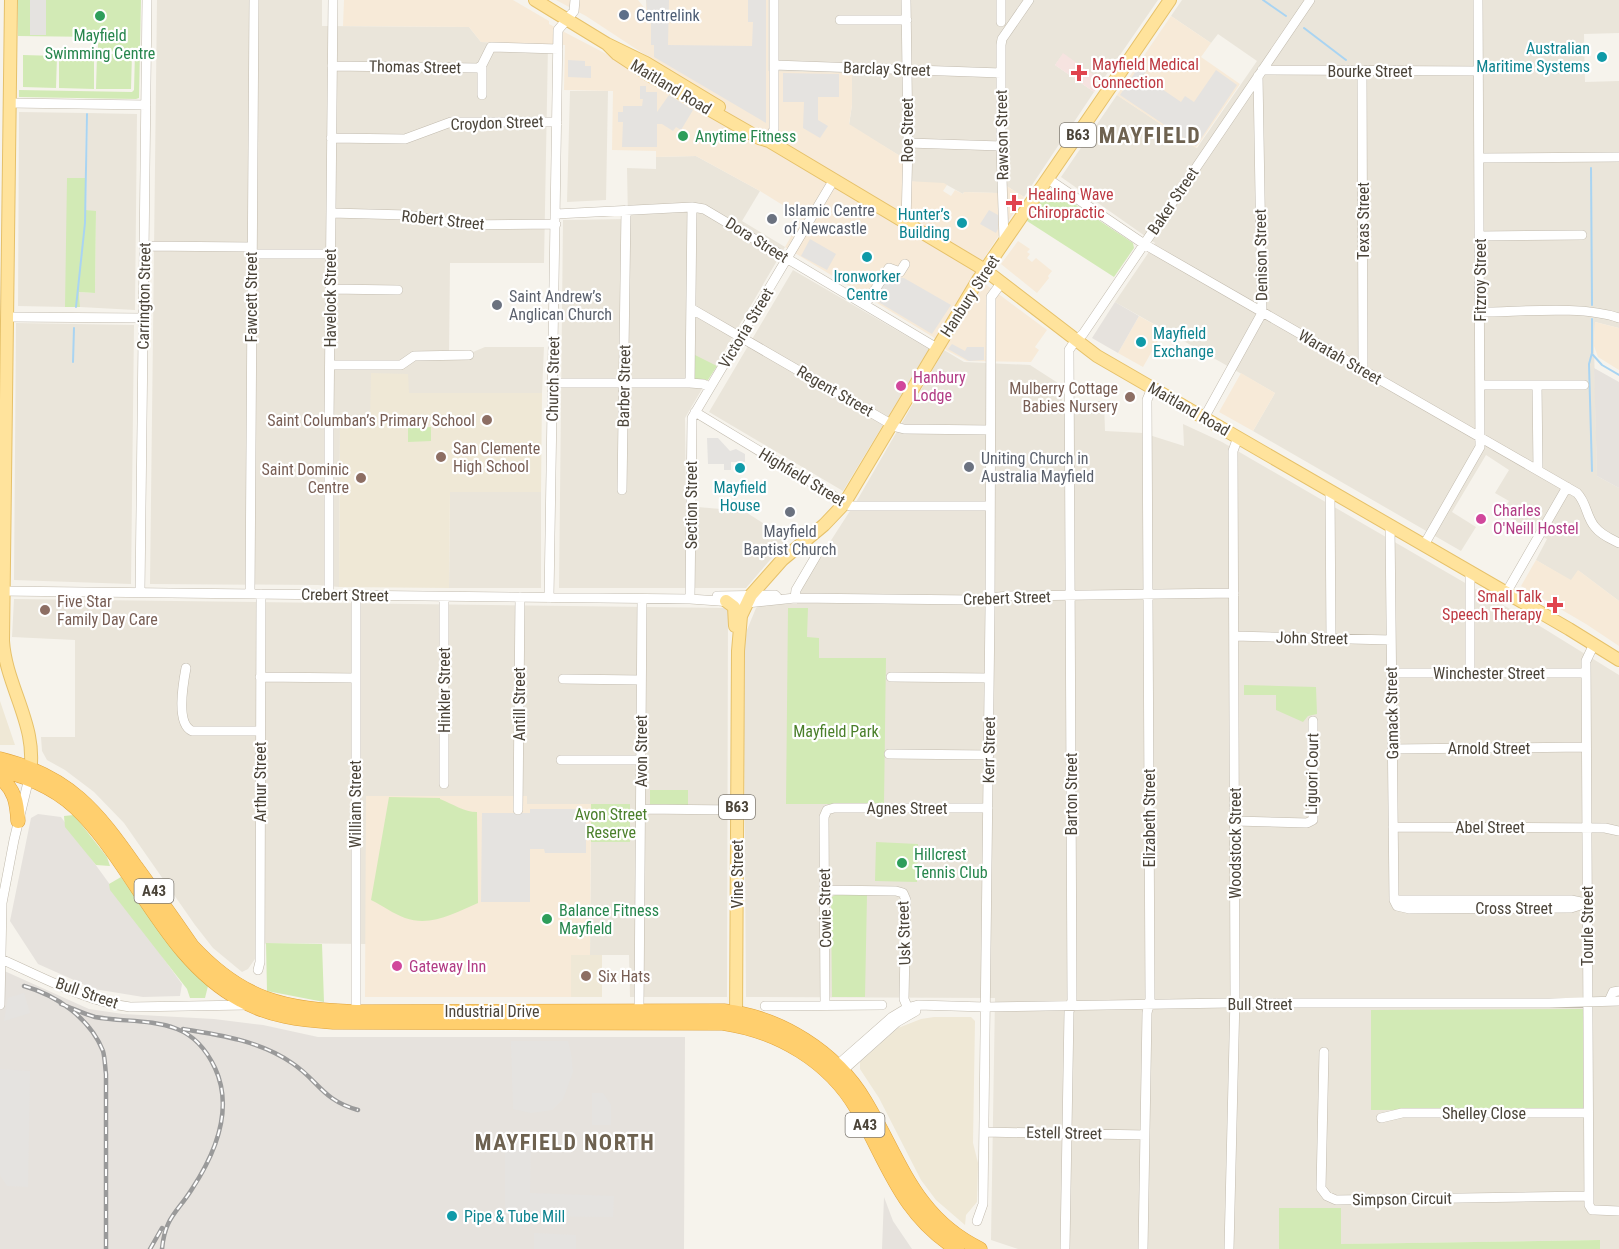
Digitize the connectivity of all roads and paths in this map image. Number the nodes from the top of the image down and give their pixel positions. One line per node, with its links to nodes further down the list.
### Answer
1 (11, 0): 19 (main road)
2 (147, 0): 30 (street, Carrington Street)
3 (254, 0): 52 (street, Fawcett Street)
4 (333, 0): 22 (street, Havelock Street)
5 (536, 0): 14 (main road, Maitland Road)
6 (575, 0): 14 (street, Church Street)
7 (774, 0): 21 (street)
8 (906, 0): 16 (street, Roe Street)
9 (1000, 0): 17 (street, Rawson Street)
10 (1029, 0): 17 (street)
11 (1170, 0): 38 (main road, Hanbury Street / B63)
12 (1310, 0): 27 (street, Baker Street)
13 (1478, 0): 24 (street, Fitzroy Street)
14 (567, 19): 18 (street, Church Street); 33 (main road, Maitland Road)
15 (840, 20): 16 (street)
16 (906, 20): 23 (street, Roe Street)
17 (1005, 26): 26 (street, Rawson Street)
18 (558, 49): 20 (street, Thomas Street); 31 (street, Church Street)
19 (5, 59): 29 (main road)
20 (482, 65): 22 (street, Thomas Street); 28 (street)
21 (774, 65): 23 (street, Barclay Street); 33 (street)
22 (332, 66): 32 (street, Havelock Street)
23 (906, 70): 26 (street, Barclay Street); 34 (street, Roe Street)
24 (1479, 71): 25 (street, Bourke Street); 37 (street, Fitzroy Street)
25 (1362, 72): 27 (street, Bourke Street); 72 (street, Texas Street)
26 (1001, 73): 35 (street, Rawson Street)
27 (1260, 73): 50 (street, Baker Street); 63 (street, Denison Street)
28 (482, 95)
29 (10, 103): 30 (street); 40 (main road)
30 (146, 105): 51 (street, Carrington Street)
31 (557, 122): 32 (street, Croydon Street); 44 (street, Church Street)
32 (331, 138): 43 (street, Havelock Street)
33 (769, 141): 39 (main road, Maitland Road)
34 (908, 142): 35 (street); 45 (street, Roe Street)
35 (1001, 146): 49 (street, Rawson Street)
36 (1619, 157): 37 (street)
37 (1479, 158): 48 (street, Fitzroy Street)
38 (1048, 179): 49 (main road, Hanbury Street / B63); 50 (street, Waratah Street)
39 (833, 181): 45 (main road, Maitland Road); 54 (street, Victoria Street)
40 (4, 203): 64 (main road)
41 (692, 207): 42 (street, Dora Street); 54 (street, Dora Street); 61 (street)
42 (626, 210): 44 (street, Dora Street); 74 (street, Barber Street)
43 (331, 213): 46 (street, Robert Street); 53 (street, Havelock Street)
44 (556, 213): 46 (street, Church Street)
45 (906, 223): 56 (main road, Maitland Road)
46 (556, 224): 73 (street, Church Street)
47 (1582, 235): 48 (street)
48 (1480, 236): 62 (street, Fitzroy Street)
49 (1004, 244): 56 (main road, Hanbury Street / B63)
50 (1144, 244): 63 (street, Waratah Street); 68 (street, Baker Street)
51 (144, 246): 52 (street); 65 (street, Carrington Street)
52 (252, 250): 53 (street); 103 (street, Fawcett Street)
53 (331, 254): 58 (street, Havelock Street)
54 (787, 260): 67 (street, Victoria Street); 69 (street, Dora Street)
55 (905, 264): 60 (street)
56 (985, 270): 57 (main road, Maitland Road); 69 (main road, Hanbury Street / B63)
57 (1002, 282): 68 (main road, Maitland Road); 85 (street, Kerr Street)
58 (330, 289): 59 (street); 71 (street, Havelock Street)
59 (398, 290)
60 (869, 299)
61 (692, 309): 67 (street, Regent Street); 75 (street)
62 (1480, 312): 66 (street); 76 (street, Fitzroy Street)
63 (1262, 313): 72 (street, Waratah Street); 82 (street, Denison Street)
64 (8, 317): 65 (street); 83 (main road)
65 (143, 318): 100 (street, Carrington Street)
66 (1619, 318)
67 (741, 336): 79 (street, Victoria Street); 84 (street, Regent Street)
68 (1075, 341): 80 (main road, Maitland Road); 106 (street, Barton Street)
69 (937, 348): 84 (main road, Hanbury Street / B63)
70 (469, 355): 71 (street)
71 (330, 365): 107 (street, Havelock Street)
72 (1363, 370): 87 (street, Waratah Street)
73 (553, 383): 74 (street); 111 (street, Church Street)
74 (624, 383): 75 (street); 90 (street, Barber Street)
75 (690, 383): 79 (street)
76 (1481, 385): 77 (street); 87 (street, Fitzroy Street)
77 (1537, 385): 78 (street); 88 (street)
78 (1584, 385)
79 (710, 387): 81 (street, Victoria Street)
80 (1152, 388): 82 (main road, Maitland Road); 105 (street, Elizabeth Street)
81 (695, 412): 92 (street, Highfield Street); 115 (street, Section Street)
82 (1204, 418): 86 (main road, Maitland Road)
83 (3, 419): 99 (main road)
84 (891, 424): 85 (street, Regent Street); 92 (main road, Hanbury Street / B63)
85 (990, 430): 93 (street, Kerr Street)
86 (1238, 437): 91 (main road, Maitland Road); 101 (street, Woodstock Street)
87 (1481, 437): 88 (street, Waratah Street); 96 (street, Fitzroy Street)
88 (1538, 470): 89 (street, Waratah Street)
89 (1567, 487): 95 (street, Waratah Street); 102 (street)
90 (622, 489)
91 (1330, 491): 94 (main road, Maitland Road); 119 (street)
92 (844, 504): 93 (street, Highfield Street); 116 (main road, Hanbury Street / B63)
93 (990, 506): 114 (street, Kerr Street)
94 (1390, 525): 96 (main road, Maitland Road); 120 (street, Gamack Street)
95 (1619, 543)
96 (1424, 545): 98 (main road, Maitland Road)
97 (816, 556): 113 (street)
98 (1470, 572): 102 (main road, Maitland Road); 125 (street)
99 (2, 591): 100 (street, Crebert Street); 144 (main road)
100 (140, 592): 103 (street, Crebert Street)
101 (1234, 593): 105 (street, Crebert Street); 118 (street, Woodstock Street)
102 (1506, 593): 121 (main road, Maitland Road)
103 (250, 594): 104 (street, Crebert Street)
104 (261, 594): 107 (street, Crebert Street); 128 (street, Arthur Street)
105 (1148, 594): 106 (street, Crebert Street); 171 (street, Elizabeth Street)
106 (1070, 595): 114 (street, Crebert Street); 173 (street, Barton Street)
107 (329, 596): 108 (street, Crebert Street)
108 (356, 596): 109 (street, Crebert Street); 130 (street, William Street)
109 (444, 597): 110 (street, Crebert Street); 146 (street, Hinkler Street)
110 (520, 597): 111 (street, Crebert Street); 149 (street, Antill Street)
111 (549, 598): 112 (street, Crebert Street)
112 (642, 598): 115 (street, Crebert Street); 133 (street, Avon Street)
113 (795, 598): 114 (street, Crebert Street); 116 (street, Crebert Street)
114 (990, 598): 131 (street, Kerr Street)
115 (690, 599): 116 (street, Crebert Street); 117 (street, Crebert Street)
116 (753, 599): 117 (street, Crebert Street); 122 (main road, Vine Street / B63)
117 (726, 601): 122 (main road, B63)
118 (1234, 636): 119 (street, John Street); 152 (street, Woodstock Street)
119 (1331, 639): 120 (street, John Street)
120 (1390, 640): 127 (street, Gamack Street)
121 (1594, 644): 123 (main road, Maitland Road); 126 (street, Tourle Street)
122 (738, 651): 150 (main road, Vine Street / B63)
123 (1619, 660)
124 (186, 668): 135 (street)
125 (1470, 672): 126 (street, Winchester Street); 127 (street, Winchester Street)
126 (1586, 673): 136 (street, Tourle Street)
127 (1392, 674): 137 (street, Gamack Street)
128 (260, 677): 130 (street); 135 (street, Arthur Street)
129 (891, 677): 131 (street)
130 (355, 678): 177 (street, William Street)
131 (989, 678): 139 (street, Kerr Street)
132 (563, 679): 133 (street)
133 (641, 680): 142 (street, Avon Street)
134 (1313, 721): 152 (street, Liguori Court)
135 (260, 731): 161 (street, Arthur Street)
136 (1586, 747): 137 (street, Arnold Street); 155 (street, Tourle Street)
137 (1393, 749): 154 (street, Gamack Street)
138 (889, 754): 139 (street)
139 (988, 755): 147 (street, Kerr Street)
140 (0, 759): 144 (highway, Industrial Drive / A43)
141 (561, 760): 142 (street)
142 (641, 760): 148 (street, Avon Street)
143 (0, 770): 144 (highway, Industrial Drive / A43)
144 (30, 773): 153 (street); 168 (highway, Industrial Drive / A43); 178 (highway, Industrial Drive / A43)
145 (0, 778): 153 (highway)
146 (444, 784)
147 (988, 808): 151 (street, Agnes Street); 174 (street, Kerr Street)
148 (640, 809): 150 (street); 176 (street, Avon Street)
149 (518, 810)
150 (737, 810): 179 (main road, Vine Street / B63)
151 (827, 810): 157 (street, Cowie Street)
152 (1235, 821): 166 (street, Woodstock Street)
153 (18, 822): 160 (street)
154 (1393, 826): 155 (street, Abel Street); 158 (street, Gamack Street)
155 (1587, 828): 156 (street, Abel Street); 159 (street, Tourle Street)
156 (1619, 831)
157 (825, 890): 169 (street, Cowie Street); 175 (street, Usk Street)
158 (1394, 900): 159 (street, Cross Street)
159 (1587, 903): 164 (street, Tourle Street)
160 (1, 958): 162 (street); 168 (street, Bull Street)
161 (258, 970)
162 (0, 974): 167 (street)
163 (1619, 991): 165 (street)
164 (1587, 1001): 165 (street, Bull Street); 166 (street, Bull Street); 182 (street, Tourle Street)
165 (1614, 1001)
166 (1235, 1004): 171 (street, Bull Street); 194 (street, Woodstock Street)
167 (0, 1005)
168 (250, 1005): 178 (highway, Industrial Drive / A43)
169 (825, 1005): 170 (street); 172 (street)
170 (882, 1005)
171 (1149, 1005): 173 (street, Bull Street); 186 (street, Elizabeth Street)
172 (765, 1006)
173 (1071, 1006): 174 (street, Bull Street); 185 (street, Barton Street)
174 (985, 1007): 175 (street, Bull Street); 184 (street, Kerr Street)
175 (909, 1010): 181 (street, Bull Street)
176 (639, 1011): 177 (highway, Industrial Drive / A43); 179 (highway, Industrial Drive / A43)
177 (356, 1012): 178 (highway, Industrial Drive / A43)
178 (309, 1015): 179 (highway, Industrial Drive / A43)
179 (736, 1019): 181 (highway, Industrial Drive / A43)
180 (1324, 1052): 187 (street, Simpson Circuit)
181 (836, 1072): 191 (highway, Industrial Drive / A43); 192 (highway, Industrial Drive / A43)
182 (1587, 1113): 183 (street, Shelley Close); 187 (street, Tourle Street)
183 (1381, 1118)
184 (984, 1132): 185 (street, Estell Street); 189 (street, Kerr Street)
185 (1066, 1133): 186 (street, Estell Street); 190 (street, Barton Street)
186 (1145, 1135): 193 (street, Elizabeth Street)
187 (1588, 1196): 188 (street, Tourle Street)
188 (1619, 1211)
189 (977, 1221)
190 (1065, 1248)
191 (957, 1249)
192 (980, 1249)
193 (1143, 1249)
194 (1229, 1249)

